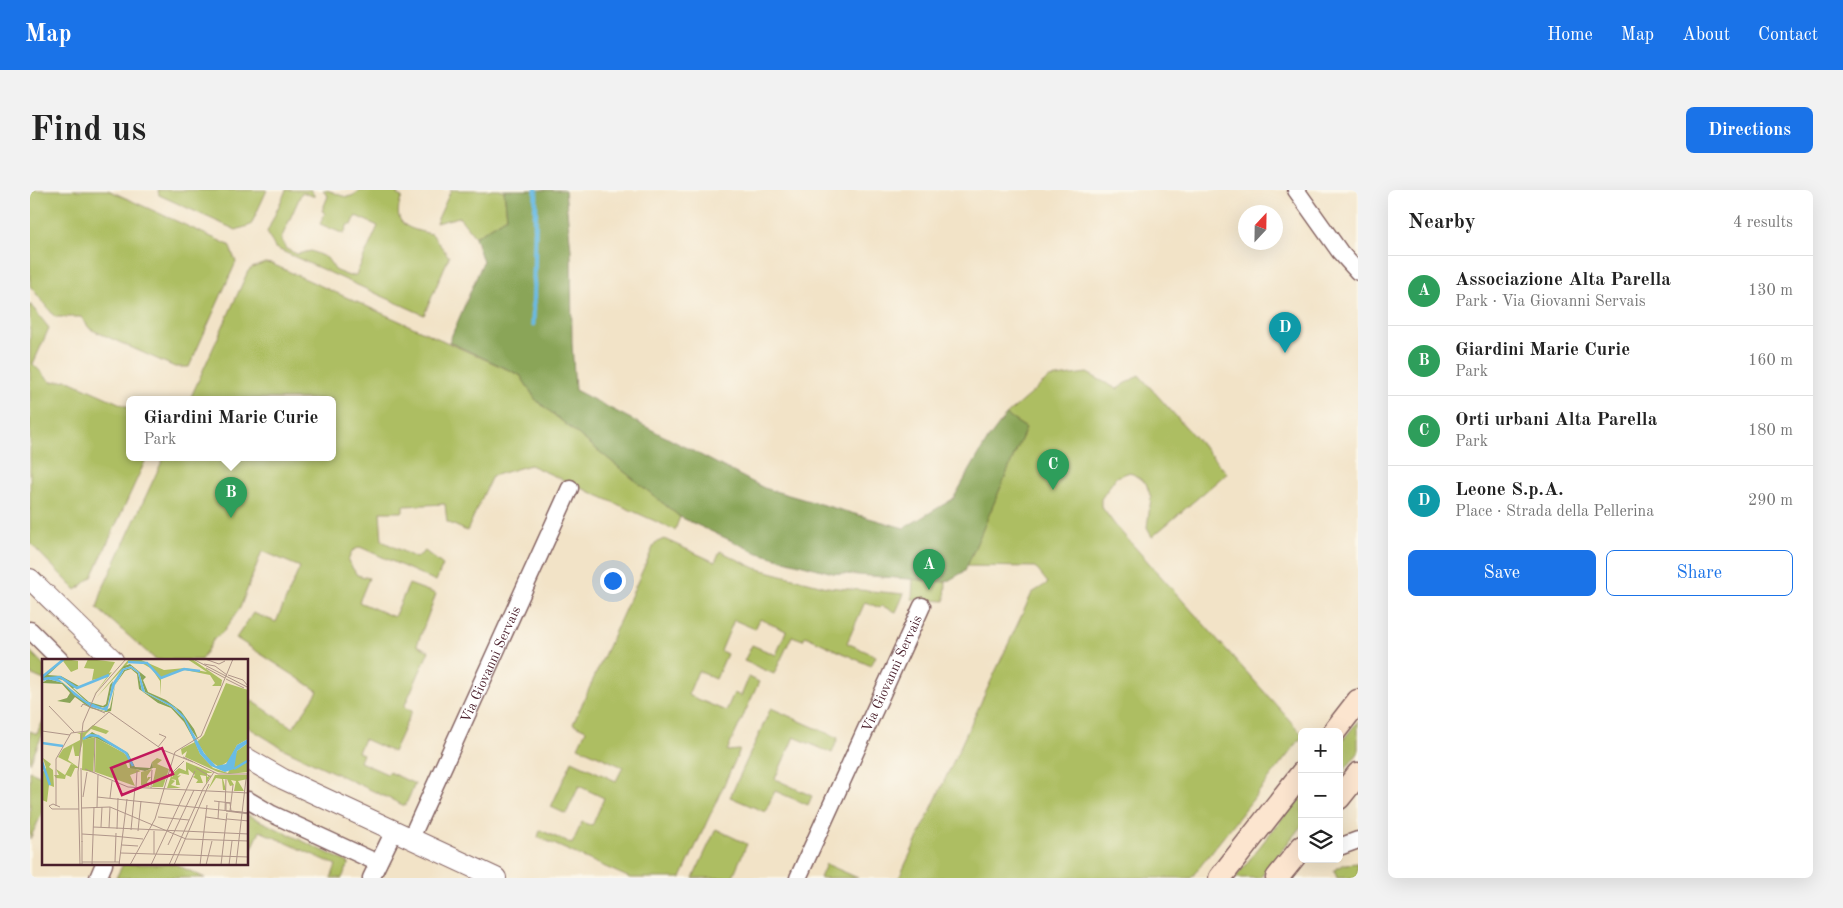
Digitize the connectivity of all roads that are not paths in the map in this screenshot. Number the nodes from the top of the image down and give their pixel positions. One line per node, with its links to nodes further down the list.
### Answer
1 (1296, 190): 2 (street)
2 (1358, 272)
3 (570, 488): 16 (street, Via Giovanni Servais)
4 (30, 579): 8 (street)
5 (922, 606): 25 (street, Via Giovanni Servais)
6 (30, 630): 7 (street)
7 (59, 659)
8 (112, 659)
9 (1358, 702): 10 (main road)
10 (1337, 728)
11 (249, 760): 16 (street)
12 (1358, 774): 14 (main road)
13 (1298, 778): 26 (main road)
14 (1343, 793)
15 (249, 801): 20 (street)
16 (402, 835): 20 (street, Via Giovanni Servais); 24 (street)
17 (1358, 840): 18 (street)
18 (1343, 846)
19 (1298, 852): 27 (main road)
20 (378, 863): 23 (street, Via Giovanni Servais)
21 (103, 866): 22 (street)
22 (98, 878)
23 (371, 878)
24 (496, 878)
25 (798, 878)
26 (1220, 878)
27 (1278, 878)

